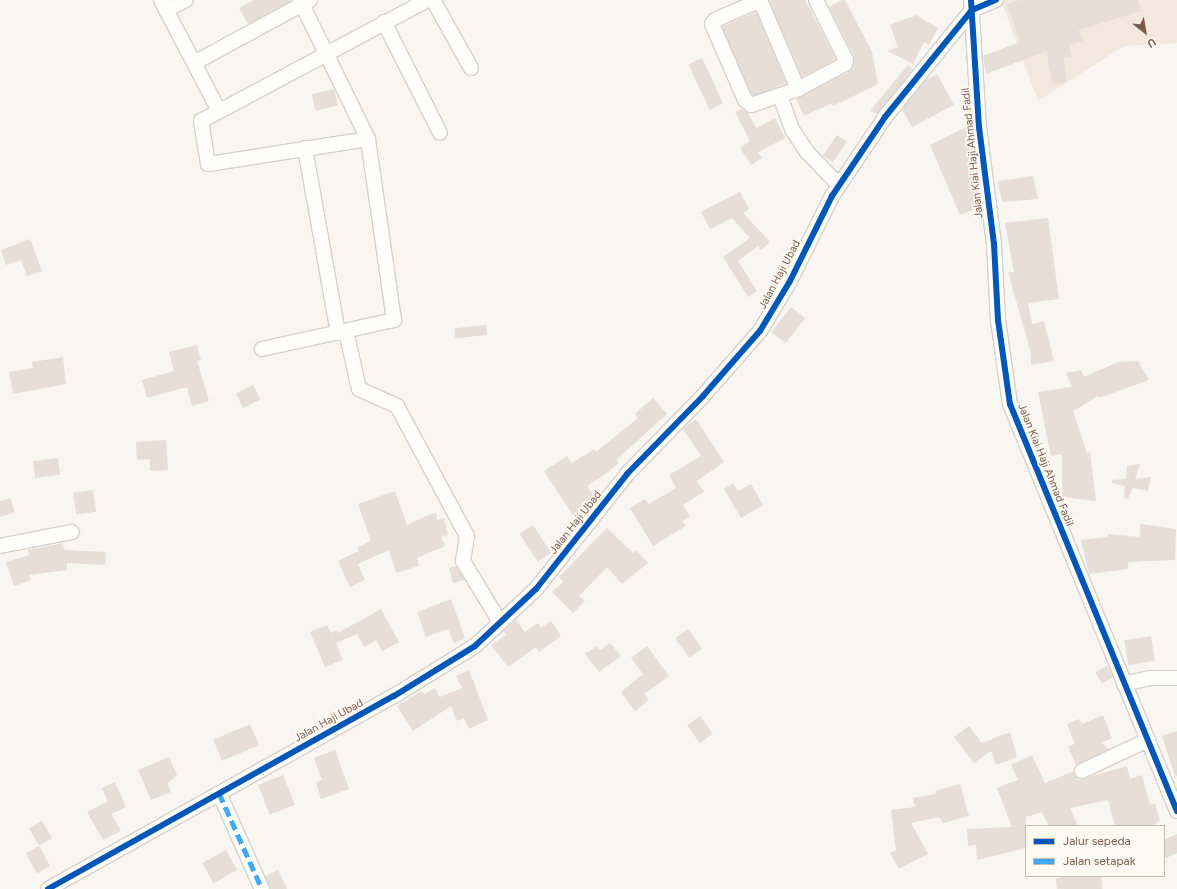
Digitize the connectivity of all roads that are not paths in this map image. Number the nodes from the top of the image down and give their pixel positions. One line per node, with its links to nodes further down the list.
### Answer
1 (186, 0): 8 (street)
2 (428, 0): 10 (street)
3 (433, 0): 13 (street)
4 (760, 0): 14 (street); 15 (street)
5 (816, 0): 14 (street)
6 (996, 0): 9 (street)
7 (304, 1): 11 (street); 12 (street)
8 (164, 5): 12 (street)
9 (972, 5): 20 (street, Jalan Haji Ubad); 27 (street, Jalan Kiai Haji Ahmad Fadil)
10 (384, 22): 11 (street); 17 (street)
11 (327, 53): 16 (street); 18 (street)
12 (194, 63): 16 (street)
13 (471, 68)
14 (798, 89): 15 (street)
15 (780, 96): 20 (street)
16 (219, 111): 19 (street)
17 (440, 133)
18 (368, 139): 19 (street); 21 (street)
19 (305, 148): 21 (street)
20 (839, 185): 25 (street, Jalan Haji Ubad)
21 (342, 332): 22 (street); 25 (street)
22 (262, 349)
23 (72, 532): 24 (street)
24 (0, 546)
25 (500, 622): 30 (street, Jalan Haji Ubad)
26 (1177, 678): 27 (street)
27 (1124, 684): 28 (street, Jalan Kiai Haji Ahmad Fadil)
28 (1148, 740): 29 (street); 31 (street, Jalan Kiai Haji Ahmad Fadil)
29 (1082, 771)
30 (219, 793): 32 (street, Jalan Haji Ubad); 33 (street)
31 (1177, 811)
32 (48, 889)
33 (262, 889)

